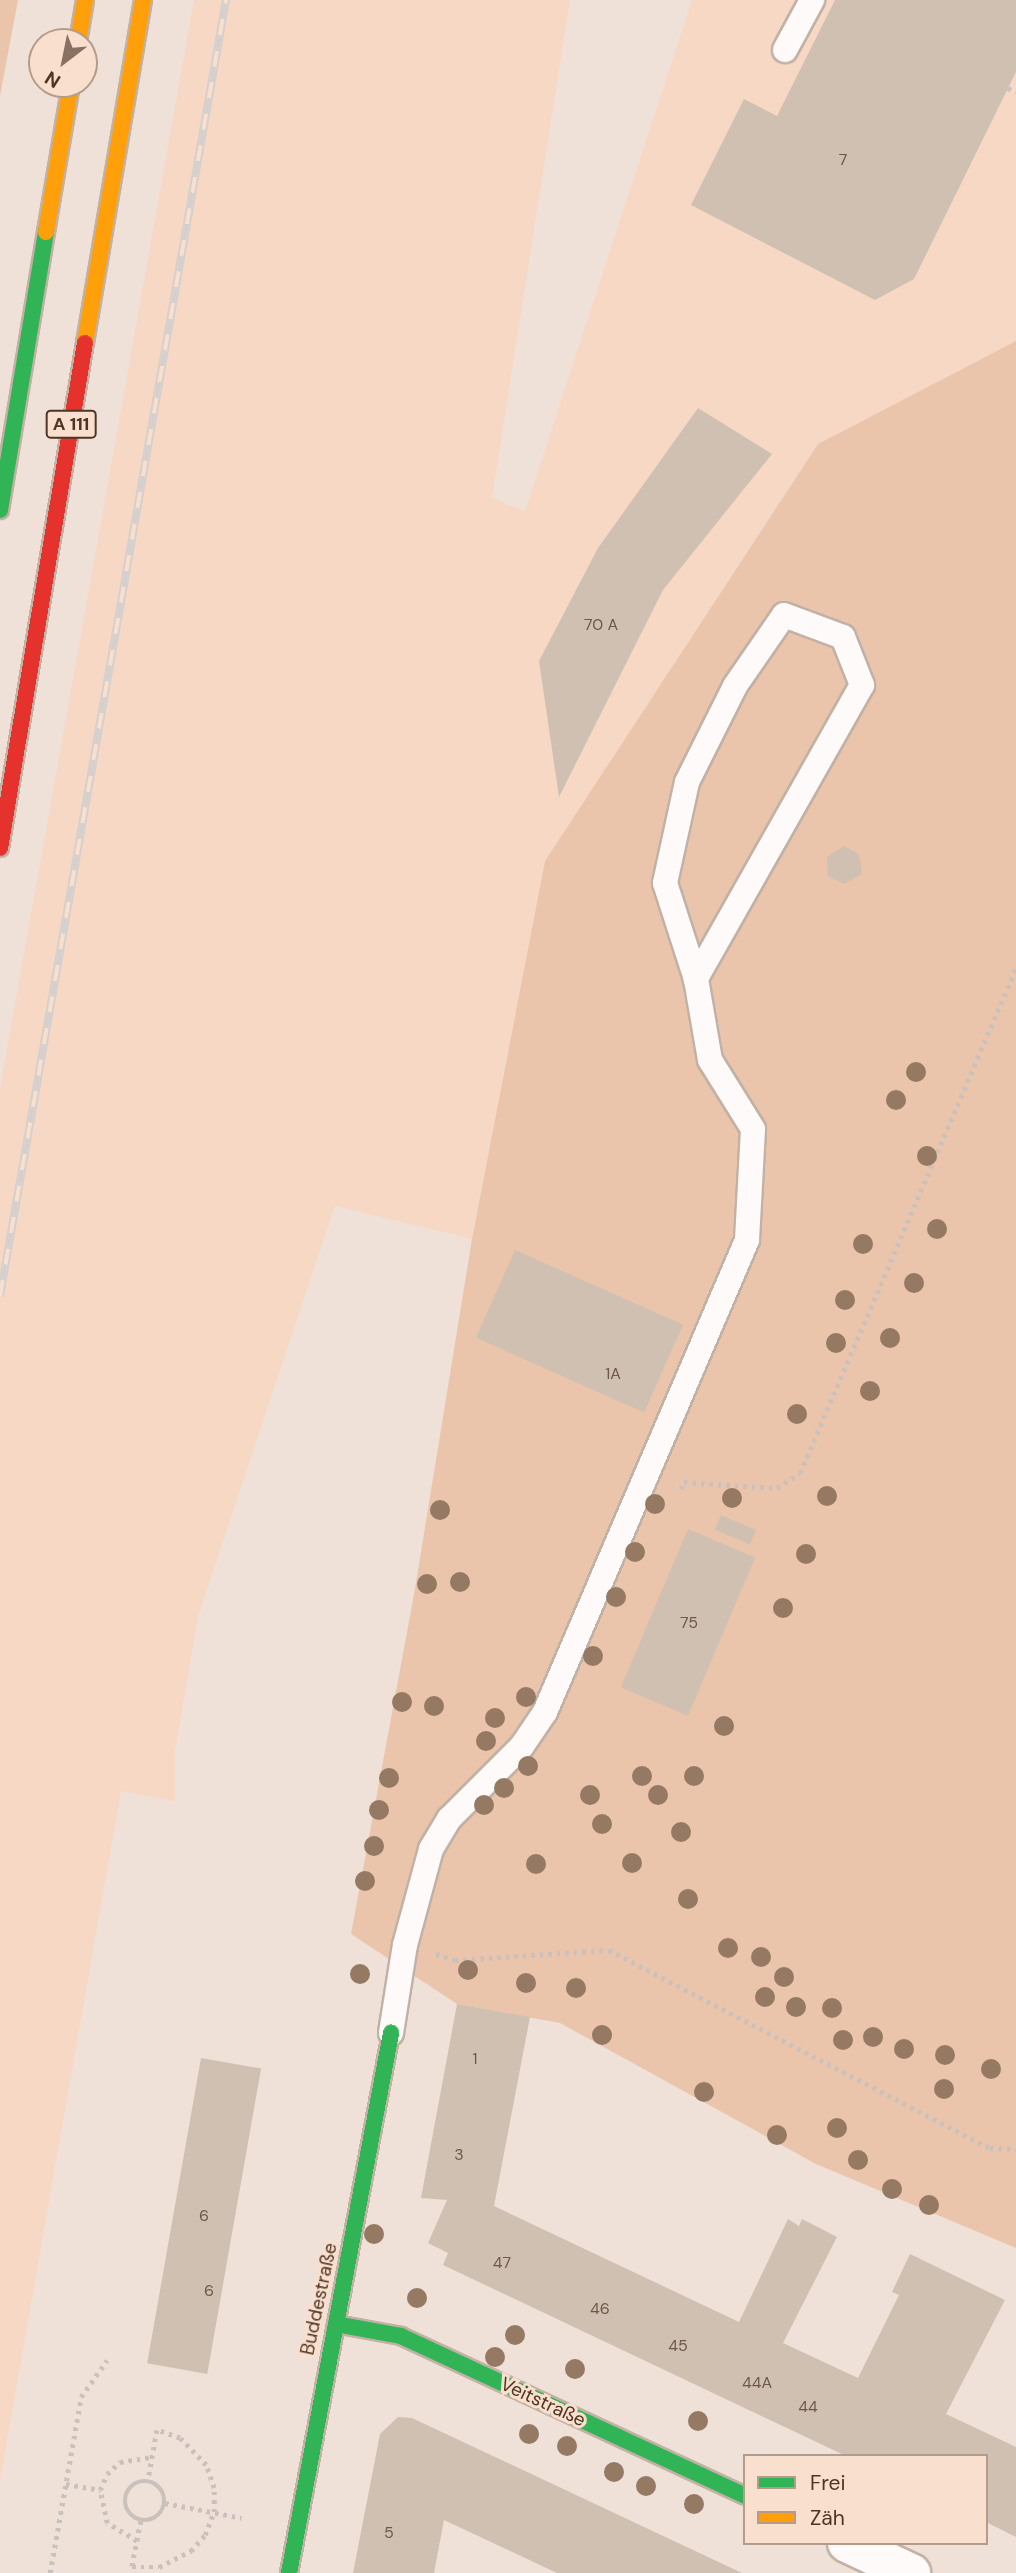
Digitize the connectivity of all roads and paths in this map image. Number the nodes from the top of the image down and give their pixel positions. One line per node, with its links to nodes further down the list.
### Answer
1 (85, 0): 4 (main road)
2 (143, 0): 10 (main road, A 111)
3 (812, 0): 5 (lane)
4 (80, 28)
5 (785, 50)
6 (1008, 88): 7 (path)
7 (1016, 93)
8 (69, 98): 9 (main road, A 111)
9 (0, 510)
10 (0, 848)
11 (1016, 968): 13 (path)
12 (696, 979): 12 (lane); 14 (lane)
13 (678, 1494)
14 (405, 1945): 15 (lane); 16 (path)
15 (391, 2033): 17 (main road, Buddestraße)
16 (1016, 2149)
17 (336, 2324): 23 (main road, Veitstraße); 31 (main road, Buddestraße)
18 (107, 2360): 21 (path)
19 (151, 2457): 20 (path); 22 (path); 25 (path)
20 (148, 2480): 24 (path); 27 (path)
21 (66, 2484): 22 (path); 30 (path)
22 (100, 2490): 28 (path)
23 (743, 2495)
24 (165, 2503): 25 (path); 27 (path)
25 (214, 2512): 26 (path); 28 (path)
26 (242, 2518)
27 (141, 2521): 28 (path)
28 (137, 2541)
29 (851, 2545): 32 (street)
30 (50, 2573)
31 (289, 2573)
32 (911, 2573)

